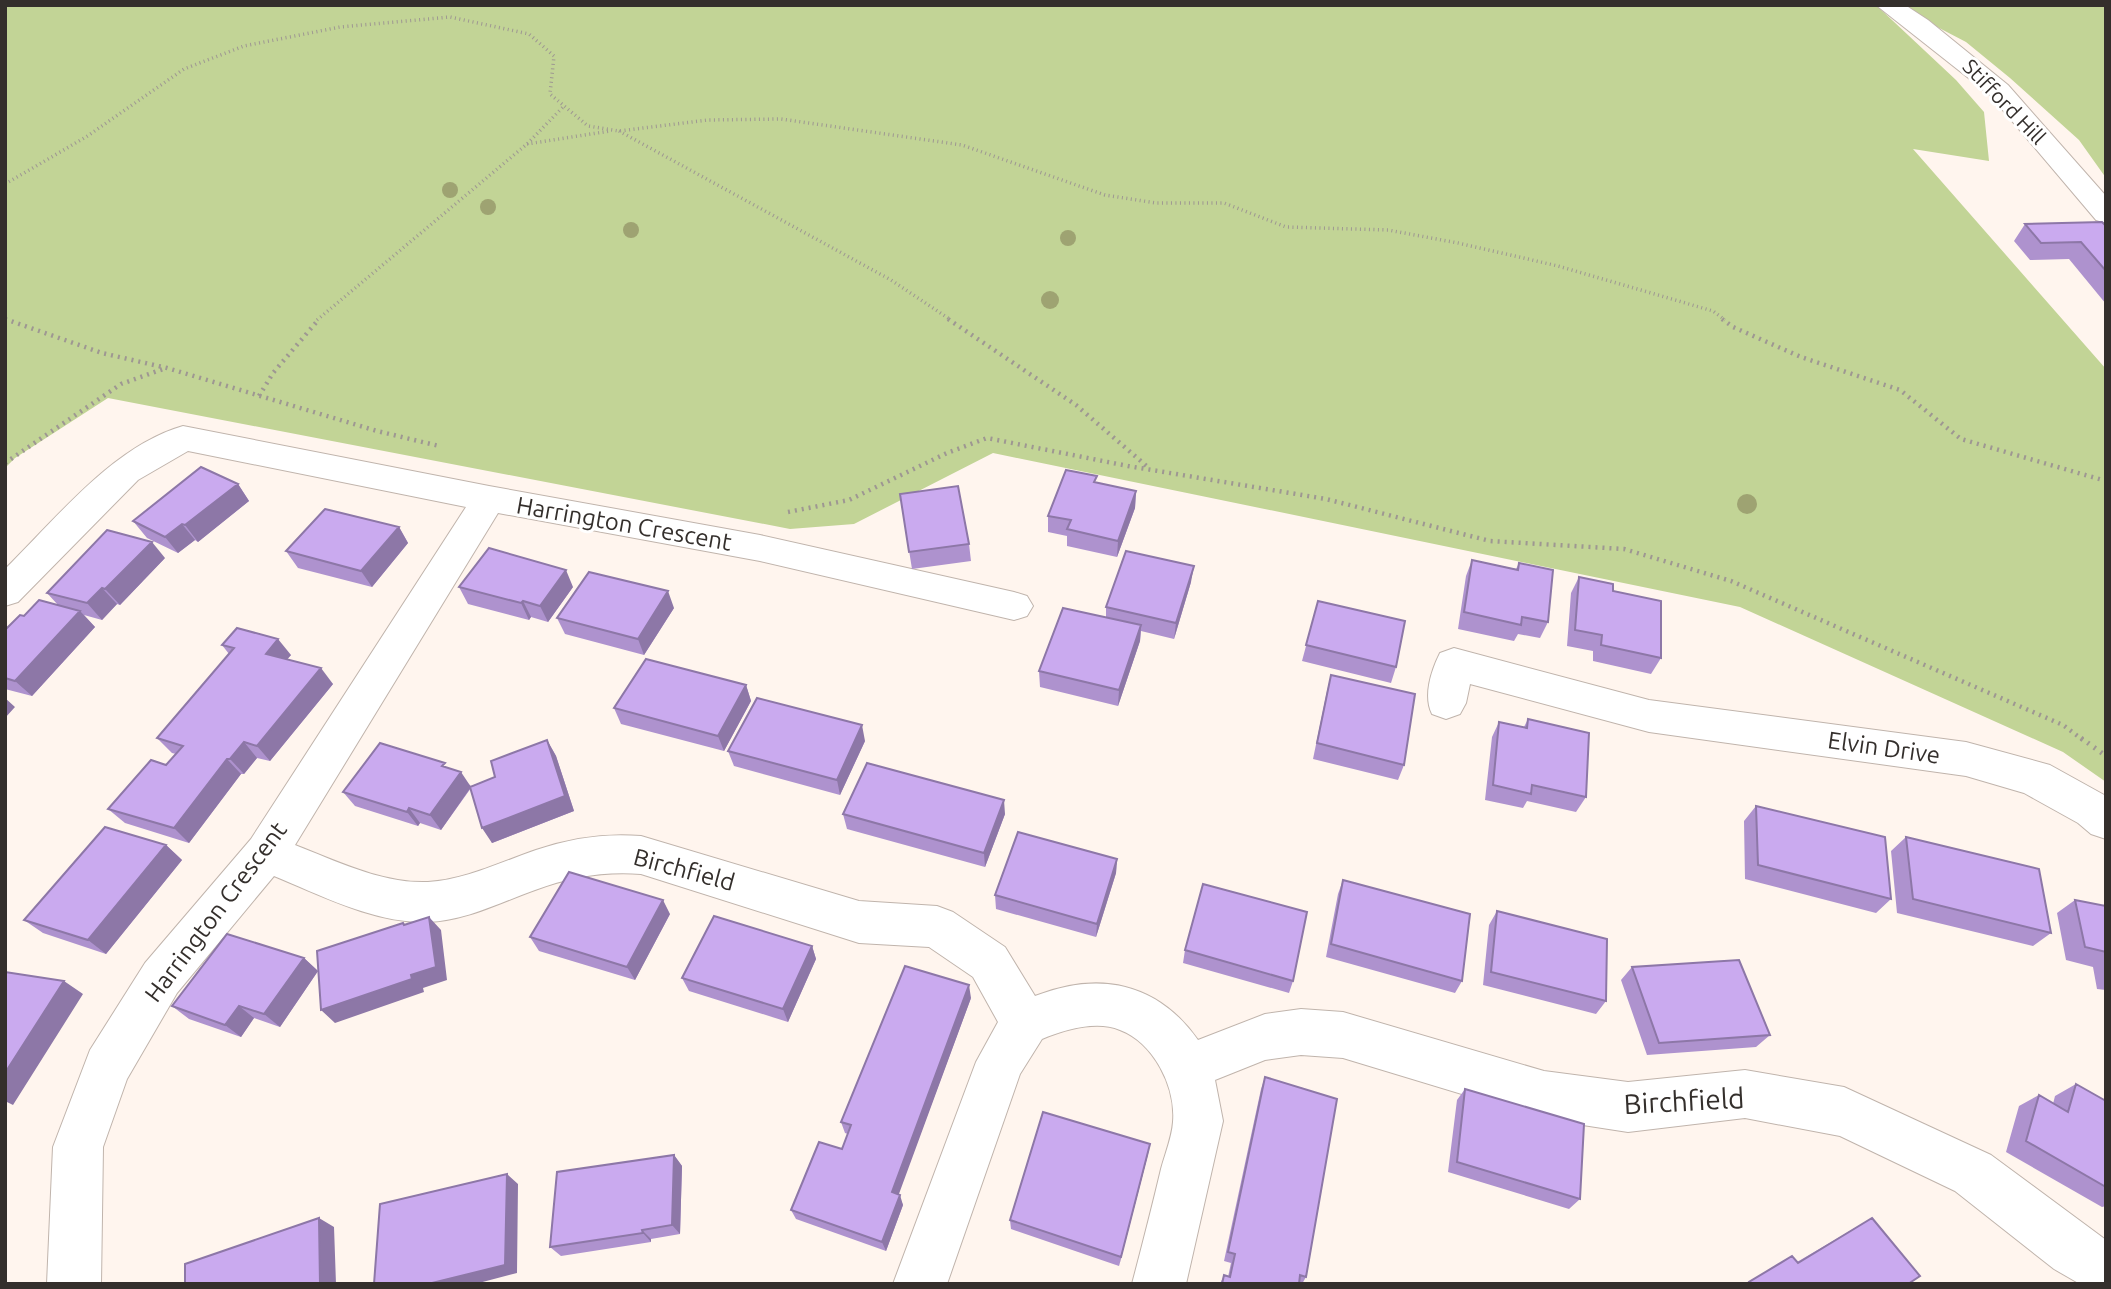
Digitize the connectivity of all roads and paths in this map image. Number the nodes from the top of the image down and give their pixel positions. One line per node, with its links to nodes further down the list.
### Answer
1 (1888, 5): 6 (street, Stifford Hill)
2 (564, 106): 3 (path); 4 (path); 5 (path)
3 (619, 131): 4 (path); 12 (path); 13 (path)
4 (527, 144): 9 (path)
5 (5, 184)
6 (2106, 214)
7 (5, 319): 8 (path)
8 (167, 368): 9 (path); 11 (path)
9 (259, 396): 10 (path)
10 (448, 449)
11 (5, 463)
12 (1151, 470): 15 (path); 19 (path)
13 (2106, 481)
14 (489, 499): 16 (street, Harrington Crescent); 17 (street, Harrington Crescent); 21 (street, Harrington Crescent)
15 (785, 513)
16 (5, 592)
17 (1014, 606)
18 (1446, 703): 20 (street, Elvin Drive)
19 (2106, 756)
20 (2106, 821)
21 (266, 853): 22 (street, Birchfield); 25 (street, Harrington Crescent)
22 (1025, 1023): 23 (street); 26 (street)
23 (1189, 1068): 24 (street, Birchfield); 27 (street)
24 (2106, 1269)
25 (74, 1284)
26 (920, 1284)
27 (1159, 1284)

